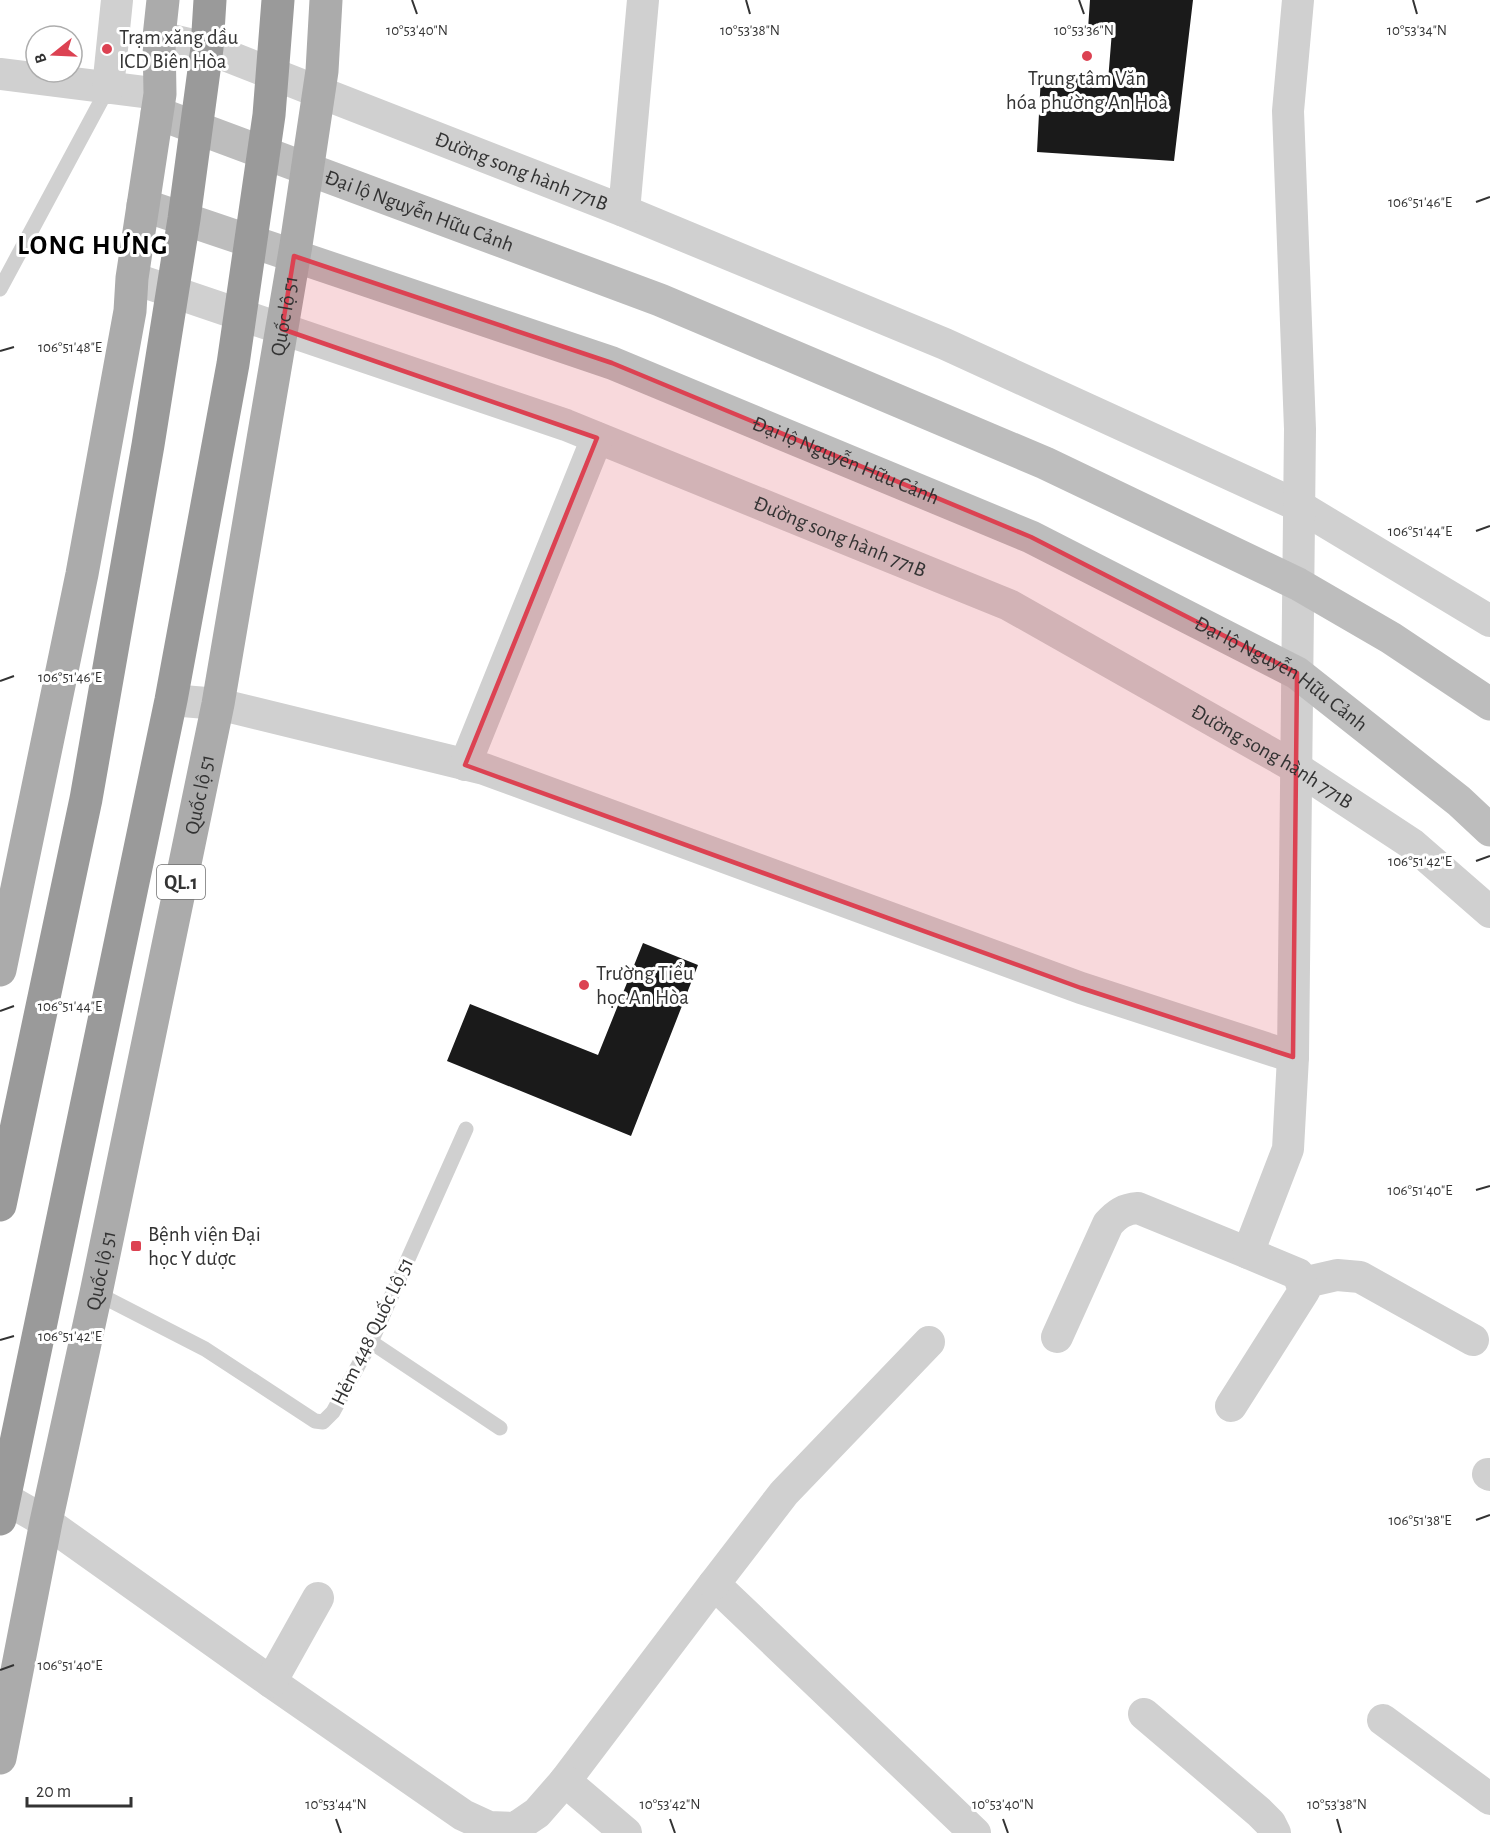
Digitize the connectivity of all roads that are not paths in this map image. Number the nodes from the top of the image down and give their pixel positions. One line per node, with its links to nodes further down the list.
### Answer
1 (117, 0): 12 (street)
2 (163, 0): 8 (main road)
3 (210, 0): 9 (highway)
4 (278, 0): 11 (highway, Quốc lộ 51 / QL.1)
5 (326, 0): 13 (main road, Quốc lộ 51 / QL.1)
6 (643, 0): 19 (street)
7 (1298, 0): 29 (street)
8 (159, 37): 9 (street, Đường song hành 771B); 14 (main road)
9 (207, 48): 11 (street, Đường song hành 771B); 15 (highway)
10 (0, 74): 12 (street)
11 (272, 74): 13 (street, Đường song hành 771B); 16 (highway, Quốc lộ 51 / QL.1)
12 (108, 88): 14 (street); 24 (lane)
13 (319, 92): 17 (main road, Quốc lộ 51 / QL.1); 19 (street, Đường song hành 771B)
14 (158, 103): 15 (main road, Đại lộ Nguyễn Hữu Cảnh); 18 (main road)
15 (195, 127): 16 (main road, Đại lộ Nguyễn Hữu Cảnh); 20 (highway)
16 (264, 153): 17 (main road, Đại lộ Nguyễn Hữu Cảnh); 21 (highway, Quốc lộ 51 / QL.1)
17 (307, 169): 22 (main road, Quốc lộ 51 / QL.1); 30 (main road, Đại lộ Nguyễn Hữu Cảnh)
18 (143, 205): 20 (main road, Đại lộ Nguyễn Hữu Cảnh); 23 (main road)
19 (624, 211): 29 (street, Đường song hành 771B)
20 (184, 219): 21 (main road, Đại lộ Nguyễn Hữu Cảnh); 25 (highway)
21 (251, 242): 22 (main road, Đại lộ Nguyễn Hữu Cảnh); 26 (highway, Quốc lộ 51 / QL.1)
22 (294, 256): 27 (main road, Quốc lộ 51 / QL.1); 32 (main road, Đại lộ Nguyễn Hữu Cảnh)
23 (132, 278): 25 (street, Đường song hành 771B); 40 (main road)
24 (0, 289)
25 (172, 292): 26 (street, Đường song hành 771B); 43 (highway)
26 (240, 315): 27 (street, Đường song hành 771B); 33 (highway, Quốc lộ 51 / QL.1)
27 (282, 329): 28 (street, Đường song hành 771B); 34 (main road, Quốc lộ 51 / QL.1)
28 (597, 438): 36 (street); 37 (street, Đường song hành 771B)
29 (1299, 506): 30 (street); 31 (street, Đường song hành 771B)
30 (1298, 584): 32 (street); 35 (main road, Đại lộ Nguyễn Hữu Cảnh)
31 (1490, 621)
32 (1297, 673): 37 (street); 38 (main road, Đại lộ Nguyễn Hữu Cảnh)
33 (171, 700): 34 (street); 53 (highway, Quốc lộ 51 / QL.1)
34 (218, 704): 36 (street); 46 (main road, Quốc lộ 51 / QL.1)
35 (1490, 704)
36 (465, 765): 41 (street)
37 (1295, 767): 39 (street, Đường song hành 771B); 41 (street)
38 (1490, 830)
39 (1490, 912)
40 (0, 969)
41 (1293, 1057): 44 (street)
42 (466, 1129): 49 (lane, Hẻm 448 Quốc Lộ 51)
43 (0, 1205)
44 (1248, 1253): 45 (street); 47 (street)
45 (1302, 1283): 48 (street); 51 (street)
46 (96, 1293): 49 (lane, Hẻm 448 Quốc Lộ 51); 54 (main road, Quốc lộ 51 / QL.1)
47 (1057, 1337)
48 (1473, 1340)
49 (371, 1342): 52 (lane)
50 (929, 1342): 55 (street)
51 (1231, 1406)
52 (500, 1428)
53 (2, 1508): 54 (street)
54 (46, 1522): 57 (street); 60 (main road, Quốc lộ 51 / QL.1)
55 (714, 1584): 61 (street); 65 (street)
56 (318, 1598): 57 (street)
57 (272, 1682): 63 (street)
58 (1144, 1714): 66 (street)
59 (1383, 1720): 62 (street)
60 (0, 1758)
61 (565, 1781): 63 (street); 64 (street)
62 (1490, 1799)
63 (489, 1830)
64 (626, 1833)
65 (975, 1833)
66 (1275, 1833)

